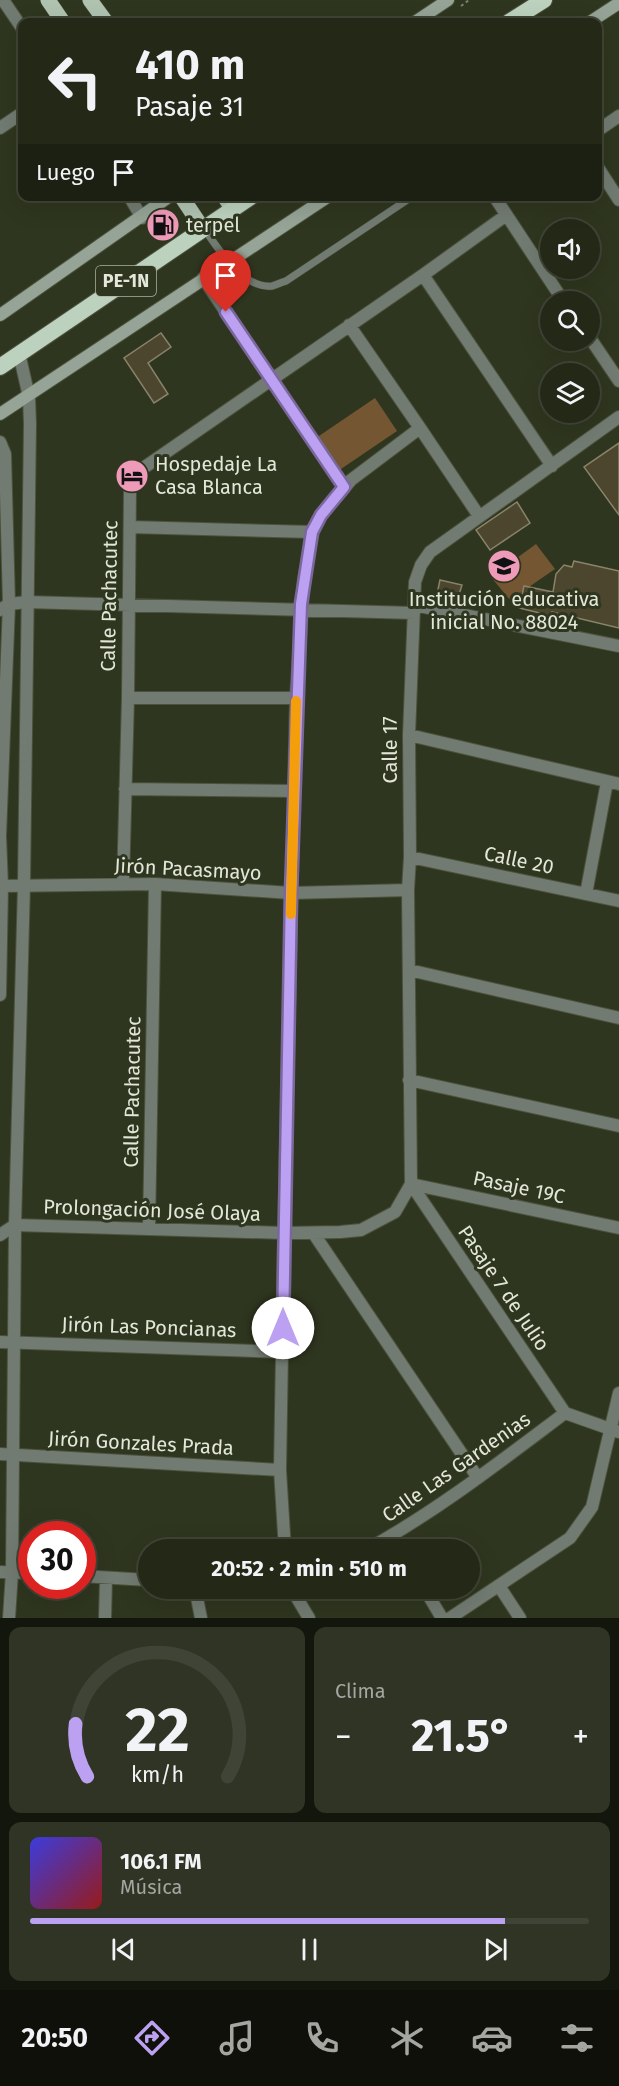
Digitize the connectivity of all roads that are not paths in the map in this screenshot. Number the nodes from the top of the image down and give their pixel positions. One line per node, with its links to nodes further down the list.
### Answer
1 (3, 0): 12 (street)
2 (48, 0): 7 (main road)
3 (90, 0): 8 (main road)
4 (448, 0): 9 (main road)
5 (544, 0): 10 (highway)
6 (619, 3): 11 (main road)
7 (60, 18)
8 (103, 18)
9 (422, 18)
10 (515, 18)
11 (596, 18)
12 (18, 22)
13 (18, 116): 15 (street)
14 (619, 116): 16 (street)
15 (0, 128)
16 (602, 128)
17 (602, 174): 18 (street)
18 (619, 200)
19 (132, 201): 27 (street)
20 (164, 201): 27 (main road)
21 (184, 201): 28 (main road)
22 (321, 201): 29 (main road)
23 (406, 201): 29 (lane)
24 (496, 201): 26 (street)
25 (229, 203): 28 (highway, PE-1N)
26 (505, 216): 30 (street, Calle Pachacutec); 32 (street)
27 (142, 218): 33 (main road)
28 (204, 229): 29 (lane); 36 (highway, PE-1N)
29 (227, 263): 31 (main road)
30 (423, 275): 34 (street, Calle Pachacutec); 45 (street)
31 (203, 278): 38 (street); 40 (main road)
32 (556, 291)
33 (0, 315)
34 (349, 325): 38 (street, Calle Pachacutec); 43 (street)
35 (599, 351): 39 (street)
36 (19, 353): 37 (highway, PE-1N); 40 (street)
37 (0, 367)
38 (270, 379): 46 (street); 48 (street, Calle Pachacutec)
39 (619, 381)
40 (29, 397): 41 (main road); 50 (street)
41 (0, 414)
42 (619, 417): 45 (street, Calle 17)
43 (420, 428): 46 (street); 47 (street)
44 (0, 442): 52 (street)
45 (552, 466): 47 (street, Calle 17)
46 (344, 487): 49 (street)
47 (479, 516): 53 (street, Calle 17)
48 (129, 527): 49 (street); 51 (street, Calle Pachacutec)
49 (312, 532): 54 (street)
50 (27, 602): 51 (street); 52 (street); 64 (street)
51 (129, 604): 54 (street); 56 (street, Calle Pachacutec)
52 (4, 607): 62 (street)
53 (414, 609): 54 (street); 55 (street); 58 (street, Calle 17)
54 (301, 610): 57 (street)
55 (619, 646)
56 (128, 698): 57 (street); 60 (street, Calle Pachacutec)
57 (296, 698): 61 (street)
58 (409, 735): 59 (street); 63 (street, Calle 17)
59 (613, 783): 70 (street)
60 (124, 789): 61 (street); 65 (street, Calle Pachacutec)
61 (294, 791): 69 (street)
62 (0, 836): 67 (street)
63 (410, 857): 68 (street, Calle 17); 70 (street, Calle 20)
64 (24, 884): 65 (street, Jirón Pacasmayo); 67 (street, Jirón Pacasmayo); 78 (street)
65 (123, 884): 66 (street, Jirón Pacasmayo)
66 (155, 884): 69 (street, Jirón Pacasmayo); 80 (street, Calle Pachacutec)
67 (2, 886): 73 (street)
68 (408, 890): 69 (street, Jirón Pacasmayo); 72 (street, Calle 17)
69 (291, 893): 81 (street)
70 (586, 894): 71 (street, Calle 20)
71 (619, 902)
72 (409, 969): 74 (street); 75 (street, Calle 17)
73 (0, 995)
74 (619, 1018)
75 (409, 1080): 76 (street); 77 (street, Calle 17)
76 (619, 1126)
77 (411, 1184): 79 (street, Pasaje 19C); 82 (street, Prolongación José Olaya); 88 (street, Pasaje 7 de Julio)
78 (15, 1225): 80 (street, Prolongación José Olaya); 83 (street); 85 (street)
79 (619, 1228)
80 (149, 1229): 81 (street, Prolongación José Olaya)
81 (284, 1233): 82 (street, Prolongación José Olaya); 86 (street)
82 (314, 1234): 92 (street)
83 (0, 1235)
84 (0, 1342): 85 (street, Jirón Las Poncianas)
85 (14, 1342): 86 (street, Jirón Las Poncianas); 90 (street)
86 (283, 1352): 91 (street)
87 (619, 1394): 89 (street)
88 (565, 1413): 89 (street); 92 (street, Calle Las Gardenias)
89 (615, 1431): 101 (street)
90 (6, 1455): 91 (street, Jirón Gonzales Prada); 97 (street)
91 (280, 1470): 94 (street)
92 (478, 1478): 93 (street, Calle Las Gardenias)
93 (391, 1536): 95 (street, Calle Las Gardenias); 96 (street)
94 (284, 1539)
95 (386, 1539)
96 (393, 1539)
97 (6, 1572): 105 (street)
98 (96, 1577): 99 (street)
99 (106, 1578): 100 (street); 106 (street)
100 (138, 1580)
101 (499, 1586): 110 (street); 111 (street)
102 (197, 1599): 107 (street)
103 (298, 1599): 108 (street)
104 (431, 1599): 109 (street)
105 (9, 1618)
106 (105, 1618)
107 (201, 1618)
108 (309, 1618)
109 (442, 1618)
110 (450, 1618)
111 (520, 1618)

